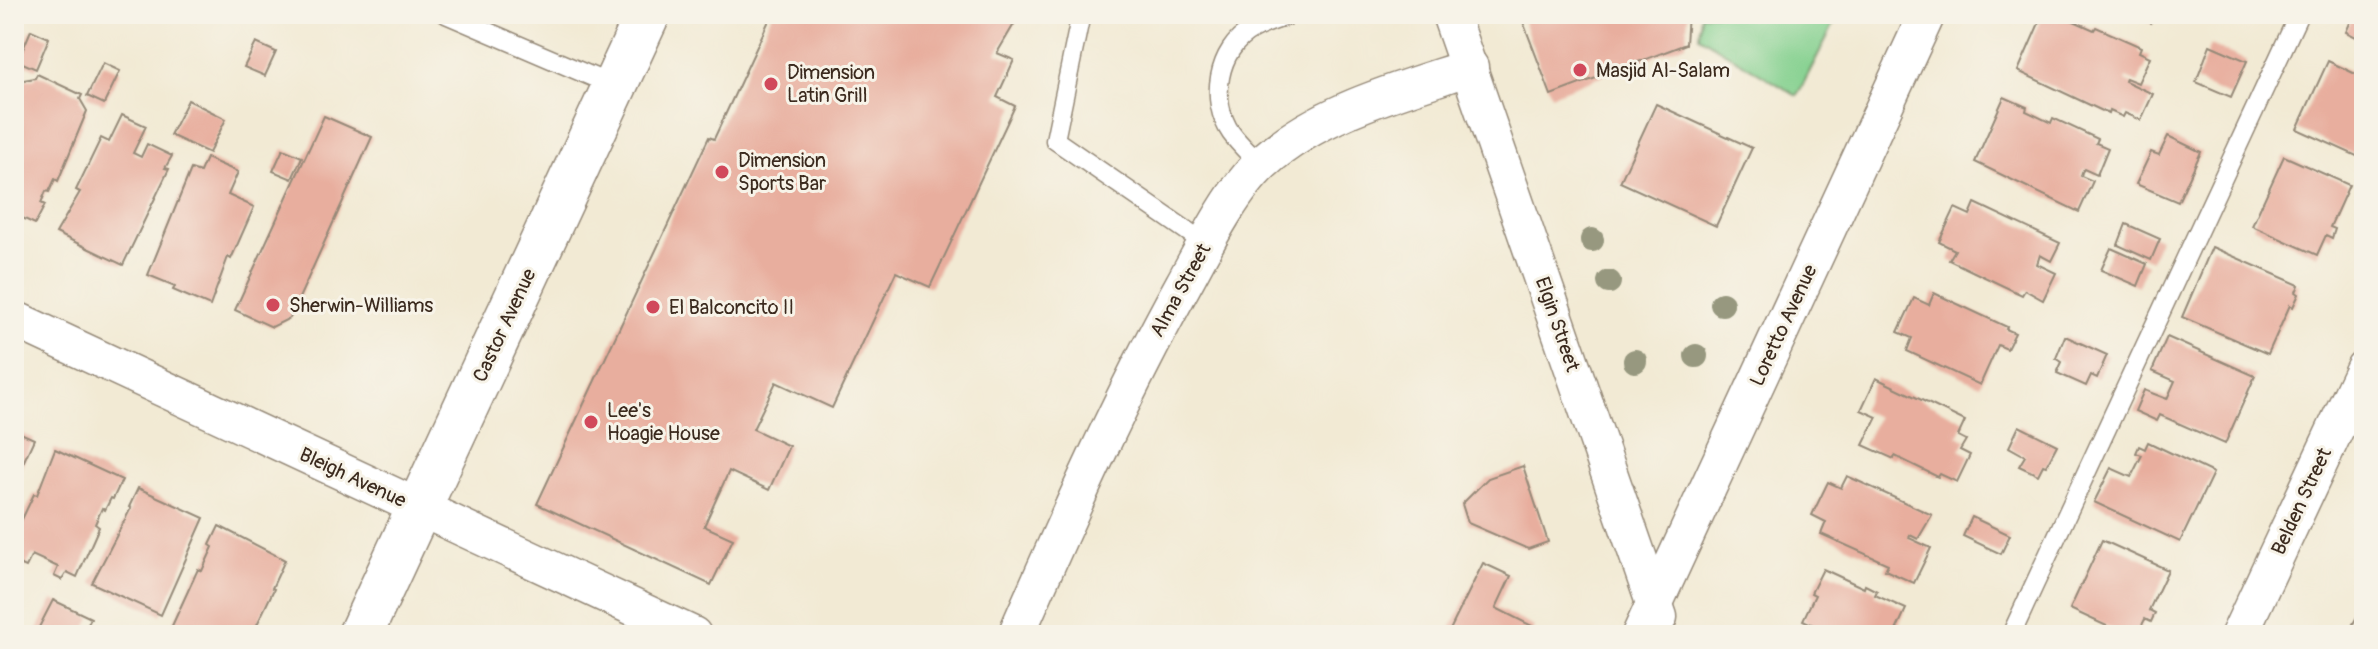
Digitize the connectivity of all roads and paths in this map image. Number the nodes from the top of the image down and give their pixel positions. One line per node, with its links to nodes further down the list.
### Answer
1 (446, 14): 9 (lane)
2 (648, 14): 9 (main road, Castor Avenue)
3 (1081, 14): 11 (lane)
4 (1292, 14): 10 (lane)
5 (1450, 14): 8 (street, Elgin Street)
6 (1927, 14): 15 (street, Loretto Avenue)
7 (2299, 14): 19 (lane)
8 (1470, 67): 10 (street, Alma Street); 15 (street, Elgin Street)
9 (614, 86): 14 (main road, Castor Avenue)
10 (1260, 165): 11 (street, Alma Street)
11 (1206, 244): 18 (street, Alma Street)
12 (14, 319): 14 (street, Bleigh Avenue)
13 (2364, 368): 20 (street, Belden Street)
14 (420, 508): 16 (main road, Castor Avenue); 17 (street, Bleigh Avenue)
15 (1653, 625)
16 (360, 635)
17 (693, 635)
18 (1016, 635)
19 (2011, 635)
20 (2239, 635)

